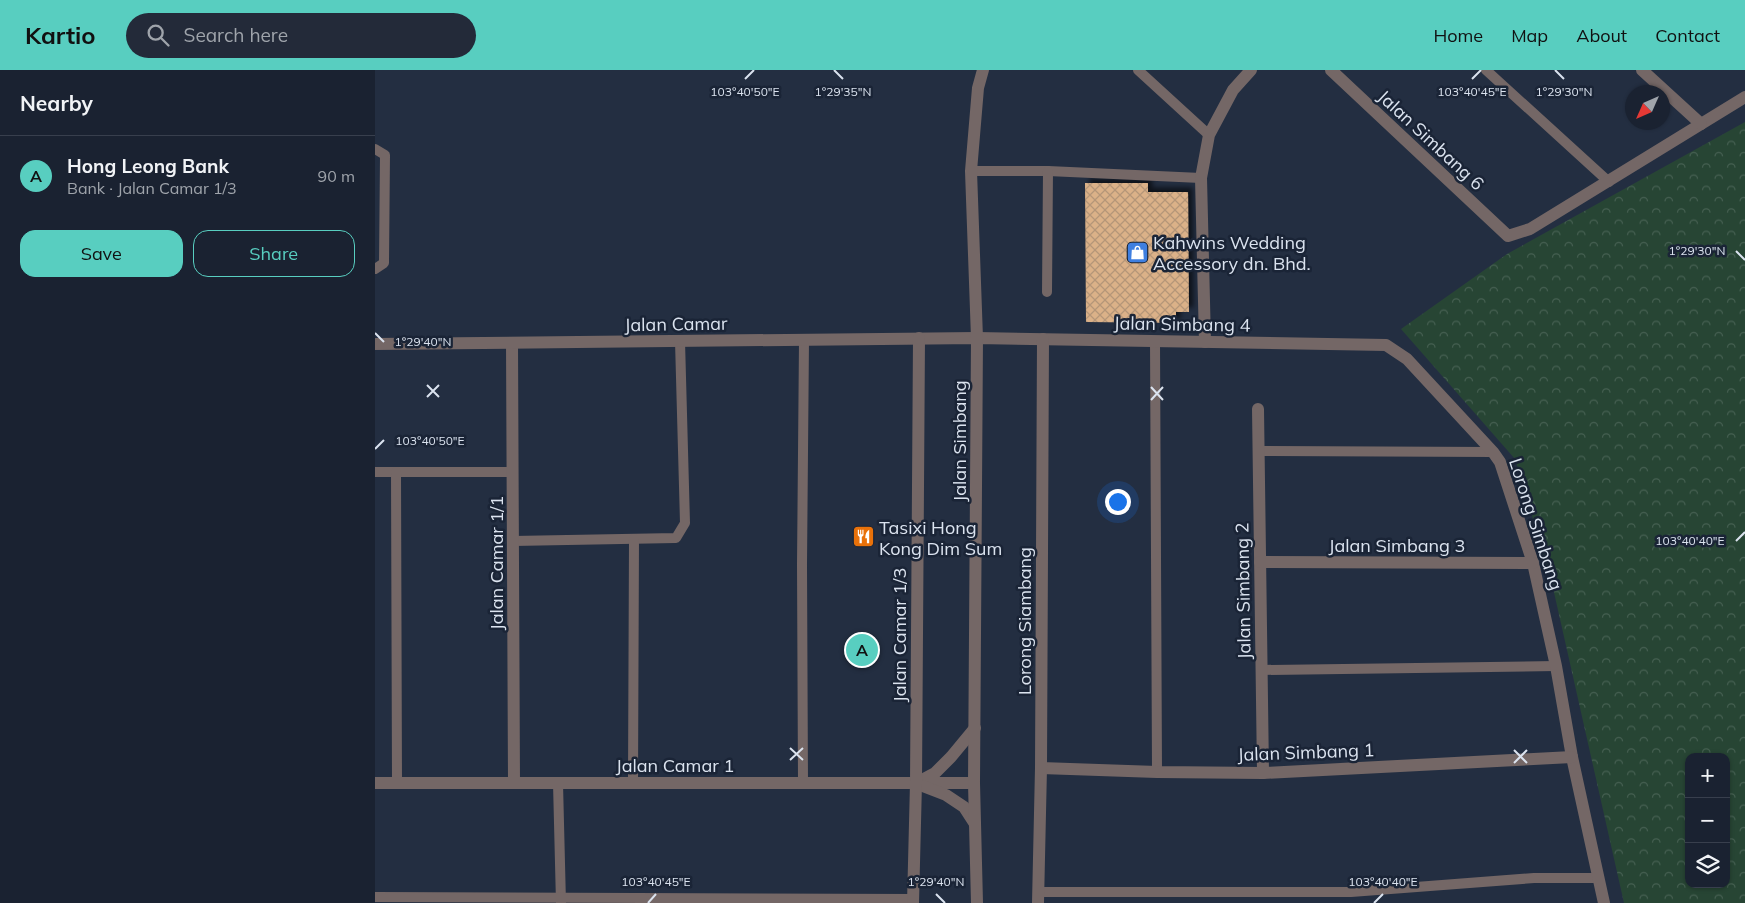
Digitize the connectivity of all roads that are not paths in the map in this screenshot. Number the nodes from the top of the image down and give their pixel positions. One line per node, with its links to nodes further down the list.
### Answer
1 (983, 70): 12 (street, Jalan Simbang)
2 (1138, 70): 9 (lane)
3 (1251, 70): 9 (street)
4 (1331, 70): 14 (street, Jalan Simbang 6)
5 (1486, 70): 14 (lane)
6 (1641, 70): 8 (street)
7 (1745, 97): 8 (street)
8 (1701, 124): 14 (street)
9 (1209, 134): 13 (street)
10 (375, 149): 15 (lane)
11 (1048, 170): 12 (lane); 13 (lane); 16 (lane)
12 (971, 171): 18 (street, Jalan Simbang)
13 (1201, 178): 23 (street)
14 (1609, 182)
15 (375, 269)
16 (1047, 292)
17 (919, 338): 18 (street, Jalan Camar); 20 (street, Jalan Camar); 50 (street, Jalan Camar 1/3)
18 (977, 338): 19 (street, Jalan Simbang 4); 39 (street, Jalan Simbang)
19 (1043, 339): 22 (street, Jalan Simbang 4); 41 (street, Lorong Siambang)
20 (804, 340): 21 (street, Jalan Camar); 49 (lane)
21 (680, 341): 24 (street, Jalan Camar); 33 (lane)
22 (1155, 341): 23 (street, Jalan Simbang 4); 42 (lane)
23 (1205, 342): 26 (street, Jalan Simbang 4)
24 (512, 343): 25 (street, Jalan Camar); 32 (street, Jalan Camar 1/1)
25 (375, 344)
26 (1386, 345): 29 (street, Lorong Simbang)
27 (1258, 409): 28 (street, Jalan Simbang 2)
28 (1259, 451): 29 (lane); 35 (street, Jalan Simbang 2)
29 (1493, 452): 36 (street, Lorong Simbang)
30 (375, 472): 31 (lane)
31 (396, 472): 32 (lane); 45 (lane)
32 (513, 472): 34 (street, Jalan Camar 1/1)
33 (634, 539): 34 (lane); 48 (lane)
34 (513, 541): 46 (street, Jalan Camar 1/1)
35 (1260, 562): 36 (street, Jalan Simbang 3); 38 (street, Jalan Simbang 2)
36 (1533, 562): 37 (street, Lorong Simbang)
37 (1556, 666): 38 (lane); 40 (street, Lorong Simbang)
38 (1262, 670): 43 (street, Jalan Simbang 2)
39 (975, 728): 50 (street); 51 (street, Jalan Simbang)
40 (1572, 757): 43 (street, Jalan Simbang 1); 53 (street, Lorong Simbang)
41 (1041, 768): 42 (street, Jalan Simbang 1); 56 (street, Lorong Siambang)
42 (1157, 772): 43 (street, Jalan Simbang 1)
43 (1263, 773)
44 (375, 783): 45 (street, Jalan Camar 1)
45 (397, 783): 46 (street, Jalan Camar 1)
46 (514, 783): 47 (street, Jalan Camar 1)
47 (558, 783): 48 (street, Jalan Camar 1); 57 (lane)
48 (633, 783): 49 (street, Jalan Camar 1)
49 (803, 783): 50 (street, Jalan Camar 1)
50 (916, 783): 51 (street, Jalan Camar 1); 52 (street); 58 (street, Jalan Camar 1/3)
51 (974, 783): 52 (street, Jalan Simbang)
52 (975, 824): 59 (street, Jalan Simbang)
53 (1597, 878): 54 (lane); 61 (street, Lorong Simbang)
54 (1351, 892): 56 (lane); 60 (lane)
55 (375, 897): 57 (lane)
56 (1038, 897)
57 (561, 900): 58 (lane)
58 (913, 901)
59 (977, 903)
60 (1351, 903)
61 (1604, 903)

